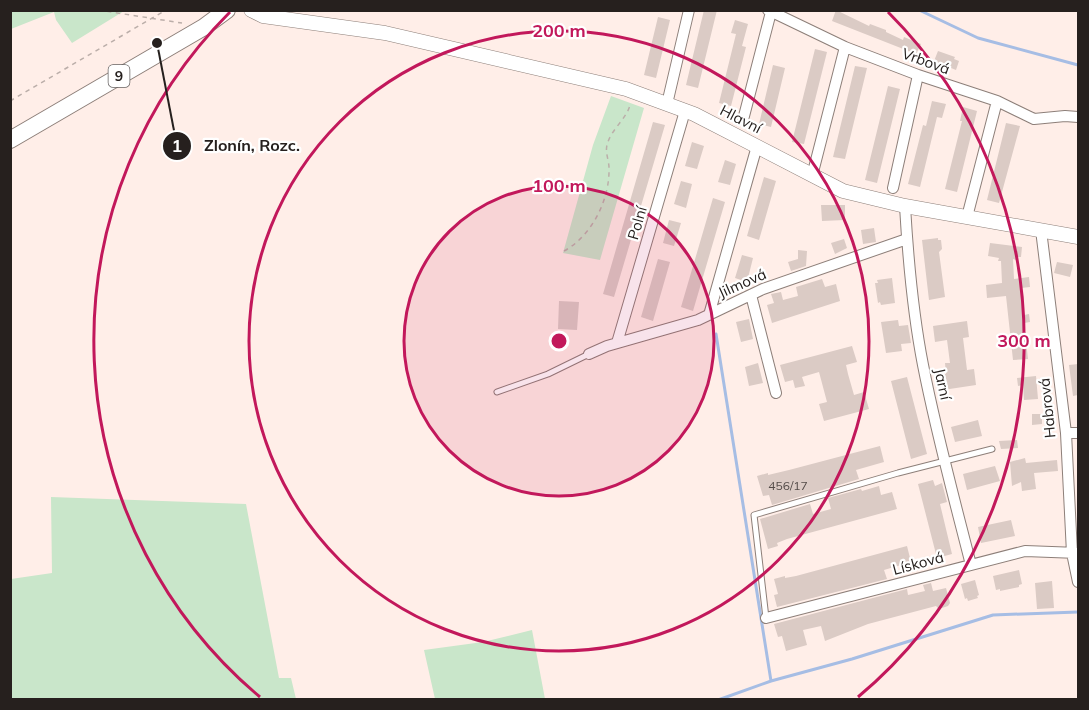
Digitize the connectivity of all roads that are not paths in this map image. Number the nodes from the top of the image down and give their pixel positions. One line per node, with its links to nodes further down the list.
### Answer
1 (227, 10): 12 (main road, 9)
2 (251, 10): 8 (street, Hlavní)
3 (689, 10): 8 (street)
4 (770, 11): 5 (street, Vrbová); 11 (street)
5 (844, 47): 6 (street, Vrbová); 14 (street)
6 (918, 75): 7 (street, Vrbová); 15 (street)
7 (997, 101): 10 (street, Vrbová); 17 (street)
8 (667, 104): 9 (street, Hlavní)
9 (685, 111): 13 (street, Hlavní); 23 (street, Polní)
10 (1078, 117)
11 (743, 120)
12 (10, 140)
13 (757, 146): 14 (street, Hlavní); 22 (street)
14 (812, 176): 16 (street, Hlavní)
15 (893, 188)
16 (905, 206): 17 (street, Hlavní); 20 (street, Jarní)
17 (967, 217): 18 (street, Hlavní)
18 (1041, 230): 19 (street, Hlavní); 27 (street, Habrová)
19 (1078, 237)
20 (907, 239): 21 (street, Jilmová); 30 (street, Jarní)
21 (751, 295): 22 (street, Jilmová); 26 (street)
22 (709, 315): 23 (street, Jilmová)
23 (617, 343): 24 (street, Jilmová)
24 (589, 354): 25 (lane)
25 (497, 392)
26 (776, 393)
27 (1066, 433): 28 (street); 31 (street, Habrová)
28 (1078, 433)
29 (992, 449): 30 (lane)
30 (945, 461): 32 (street, Jarní); 34 (lane)
31 (1075, 553): 32 (street, Lísková); 33 (street, Habrová)
32 (971, 565): 34 (street, Lísková)
33 (1078, 582)
34 (766, 618)

